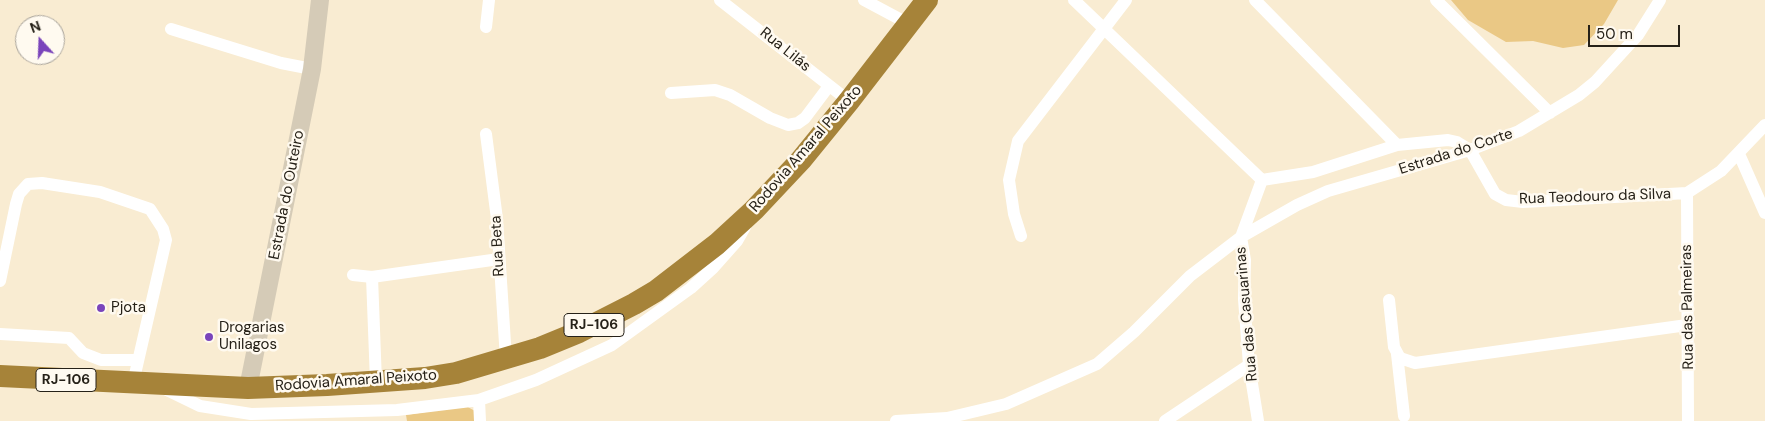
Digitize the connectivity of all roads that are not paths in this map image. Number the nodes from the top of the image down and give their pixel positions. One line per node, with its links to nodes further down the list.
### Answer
1 (320, 0): 15 (street, Estrada do Outeiro)
2 (489, 0): 12 (street)
3 (720, 0): 16 (street, Rua Lilás)
4 (864, 0): 11 (street)
5 (927, 0): 11 (highway, Rodovia Amaral Peixoto / RJ-106)
6 (1074, 0): 13 (street)
7 (1126, 0): 13 (street)
8 (1255, 0): 22 (street)
9 (1436, 0): 19 (street)
10 (1660, 0): 19 (street, Estrada do Corte)
11 (909, 24): 18 (highway, Rodovia Amaral Peixoto / RJ-106)
12 (486, 27)
13 (1103, 28): 25 (street); 29 (street)
14 (170, 29): 15 (street)
15 (312, 69): 46 (street, Estrada do Outeiro)
16 (829, 86): 17 (street); 18 (street, Rua Lilás)
17 (671, 92)
18 (849, 101): 27 (highway, Rodovia Amaral Peixoto / RJ-106)
19 (1550, 113): 23 (street, Estrada do Corte)
20 (1765, 125): 24 (street)
21 (486, 134): 31 (street, Rua Beta)
22 (1397, 145): 23 (street); 25 (street)
23 (1470, 150): 26 (street, Rua Teodouro da Silva); 30 (street, Estrada do Corte)
24 (1739, 154): 26 (street); 28 (street)
25 (1262, 180): 30 (street)
26 (1687, 193): 36 (street, Rua das Palmeiras)
27 (754, 210): 39 (highway, Rodovia Amaral Peixoto / RJ-106); 47 (street)
28 (1765, 213)
29 (1021, 236)
30 (1241, 237): 41 (street, Rua das Casuarinas); 52 (street, Estrada do Corte)
31 (499, 259): 33 (street); 39 (street, Rua Beta)
32 (353, 275): 33 (street)
33 (372, 277): 43 (street)
34 (0, 281): 40 (street)
35 (1389, 300): 38 (street)
36 (1687, 325): 38 (street); 55 (street, Rua das Palmeiras)
37 (0, 334): 40 (street)
38 (1397, 354): 49 (street)
39 (506, 359): 43 (highway, Rodovia Amaral Peixoto / RJ-106)
40 (137, 360): 44 (street)
41 (1249, 365): 53 (street); 54 (street, Rua das Casuarinas)
42 (0, 376): 44 (highway, Rodovia Amaral Peixoto / RJ-106)
43 (376, 382): 46 (highway, Rodovia Amaral Peixoto / RJ-106)
44 (133, 383): 45 (highway, Rodovia Amaral Peixoto / RJ-106)
45 (157, 384): 46 (highway, Rodovia Amaral Peixoto / RJ-106); 50 (street)
46 (248, 388): 50 (street)
47 (479, 400): 48 (street); 51 (street)
48 (398, 416): 50 (street)
49 (1404, 416)
50 (252, 418)
51 (480, 421)
52 (896, 421)
53 (1165, 421)
54 (1258, 421)
55 (1688, 421)

